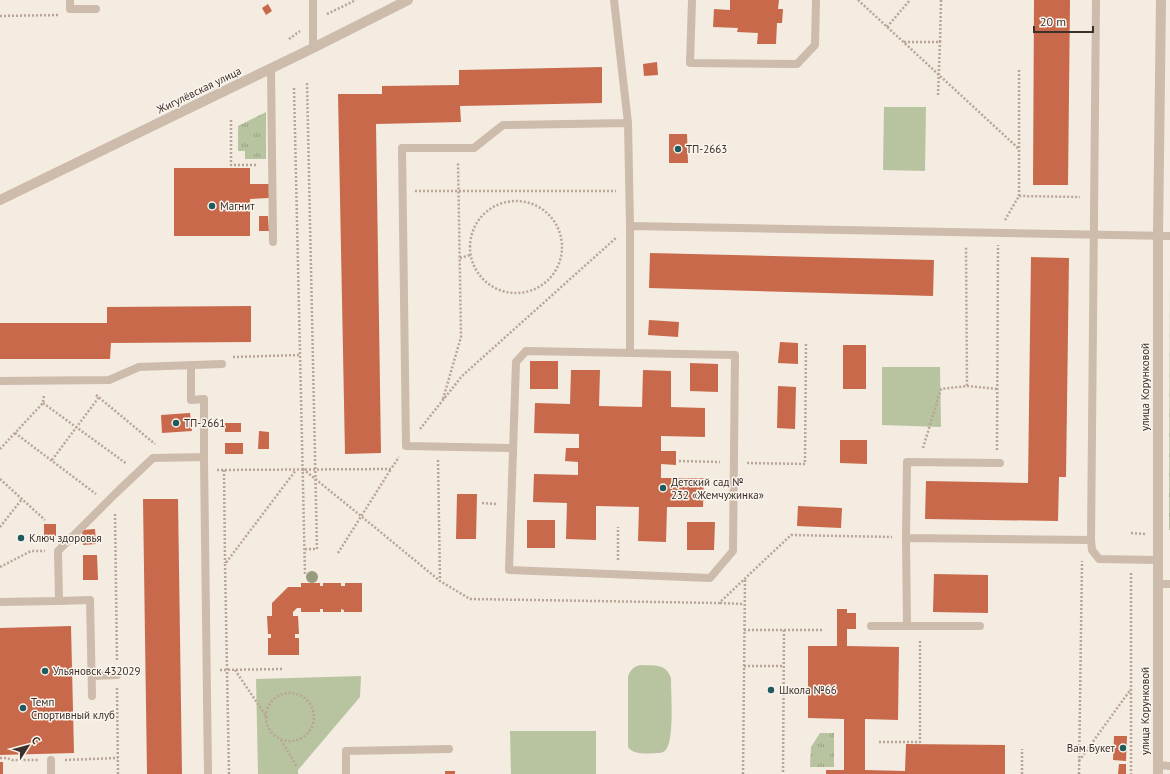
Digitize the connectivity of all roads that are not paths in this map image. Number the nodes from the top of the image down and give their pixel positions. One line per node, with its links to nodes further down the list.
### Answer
1 (70, 0): 9 (lane)
2 (313, 0): 10 (lane)
3 (408, 0): 10 (street, Жигулёвская улица)
4 (614, 0): 12 (lane)
5 (692, 0): 6 (lane)
6 (816, 0)
7 (1096, 0): 15 (lane)
8 (1161, 0): 16 (street, улица Корунковой)
9 (96, 9)
10 (313, 48): 11 (street, Жигулёвская улица)
11 (271, 69): 13 (street, Жигулёвская улица); 18 (lane)
12 (628, 123): 14 (lane); 23 (lane)
13 (0, 200)
14 (630, 226): 15 (lane); 19 (lane)
15 (1094, 234): 16 (lane); 27 (lane)
16 (1158, 235): 17 (lane); 28 (street, улица Корунковой)
17 (1170, 236)
18 (273, 242)
19 (630, 353): 23 (lane); 23 (lane)
20 (222, 364): 21 (lane)
21 (190, 365): 22 (lane); 24 (lane)
22 (0, 381)
23 (513, 448)
24 (204, 457): 31 (lane); 44 (lane)
25 (999, 463): 26 (lane)
26 (906, 538): 27 (lane); 34 (lane)
27 (1091, 540): 28 (lane)
28 (1157, 560): 29 (street, улица Корунковой)
29 (1157, 584): 30 (lane); 42 (street, улица Корунковой)
30 (1170, 584)
31 (59, 601): 32 (lane); 37 (lane)
32 (0, 602)
33 (871, 626): 34 (lane)
34 (907, 626): 35 (lane)
35 (980, 626)
36 (117, 675): 37 (lane)
37 (92, 676): 38 (lane)
38 (92, 696)
39 (449, 749): 45 (lane)
40 (51, 760): 43 (lane)
41 (1170, 766): 42 (lane)
42 (1158, 770)
43 (51, 774)
44 (208, 774)
45 (346, 774)

